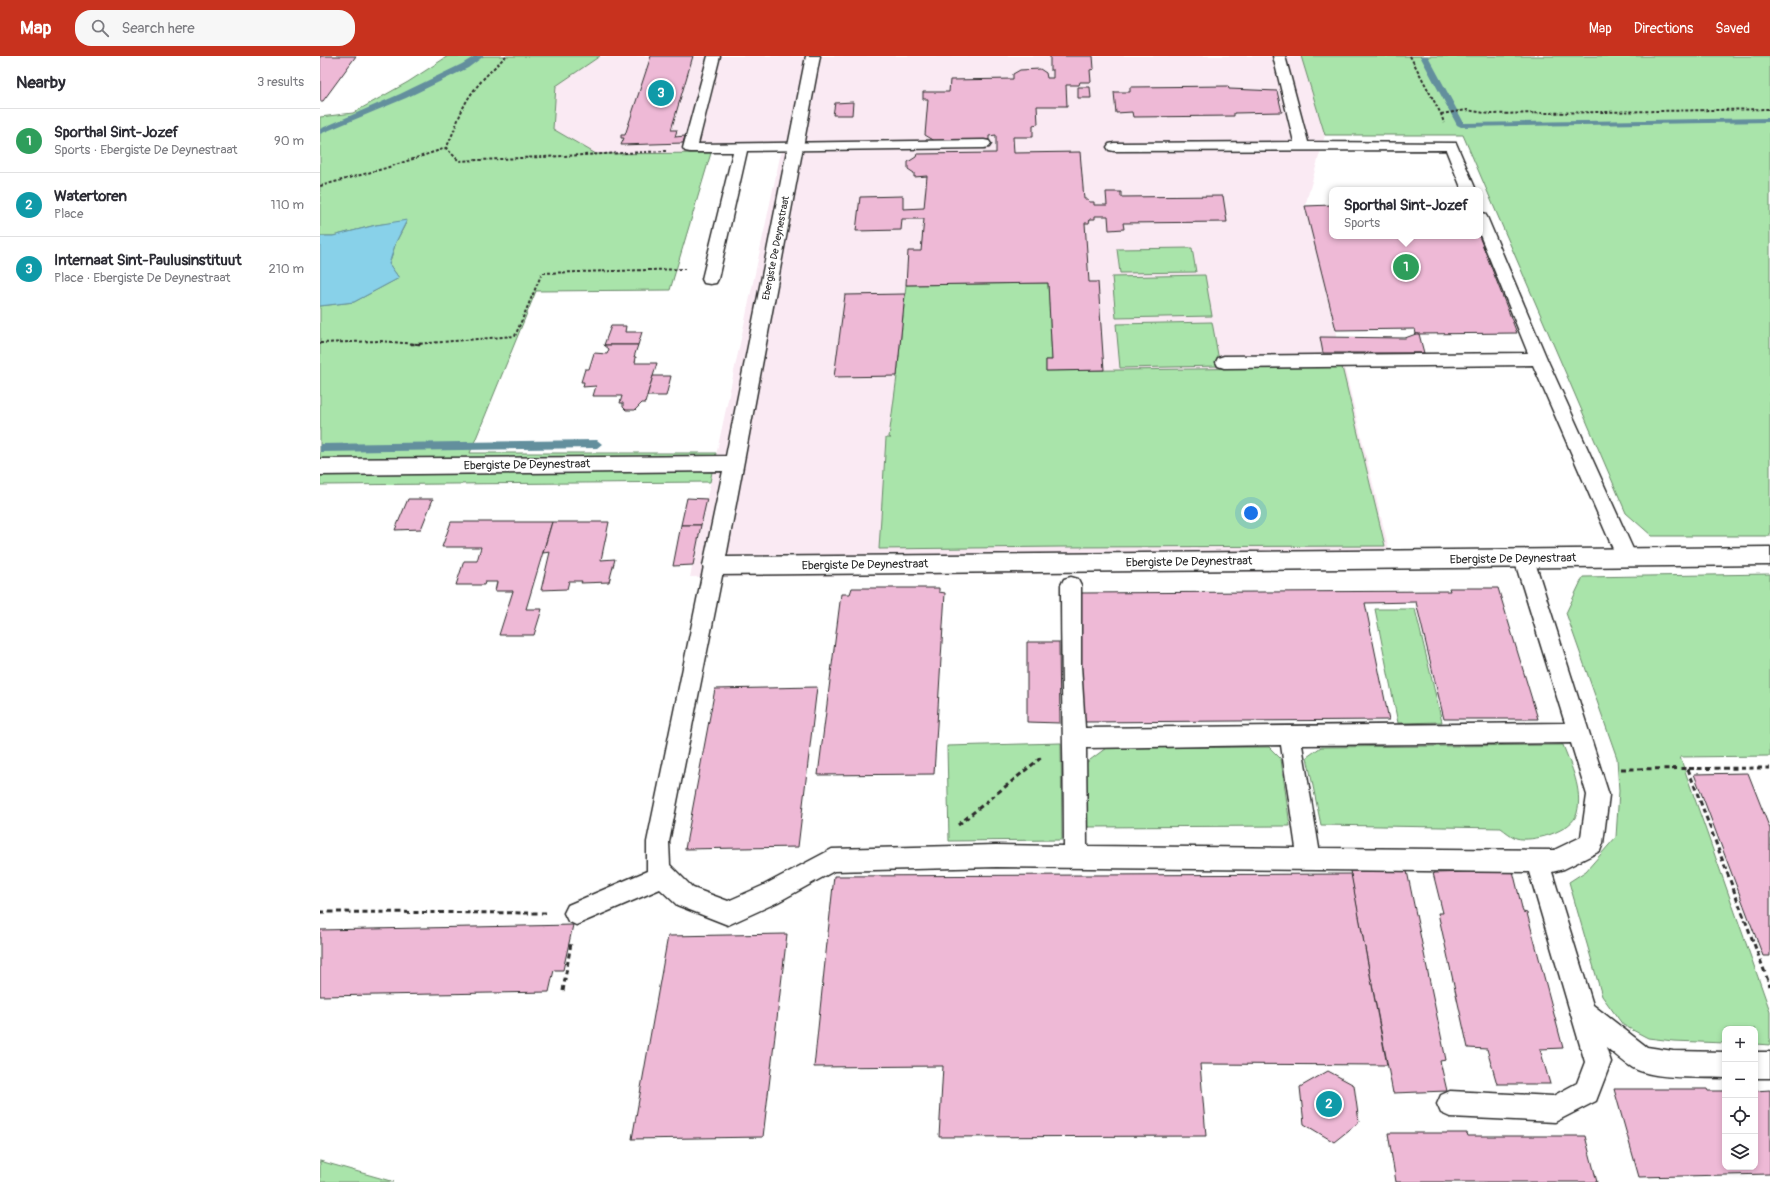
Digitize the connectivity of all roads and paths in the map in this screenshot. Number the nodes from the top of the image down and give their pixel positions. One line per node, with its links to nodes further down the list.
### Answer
1 (506, 56): 12 (path)
2 (714, 56): 13 (lane)
3 (813, 56): 8 (street, Ebergiste De Deynestraat)
4 (1279, 56): 9 (lane)
5 (1410, 56): 6 (path)
6 (1770, 109)
7 (984, 144): 8 (lane)
8 (796, 146): 10 (lane); 21 (street, Ebergiste De Deynestraat)
9 (1302, 146): 11 (lane); 15 (lane)
10 (741, 147): 13 (lane); 17 (lane)
11 (1114, 147)
12 (446, 148): 13 (path); 14 (path)
13 (690, 148)
14 (320, 186)
15 (1468, 187)
16 (1483, 224): 19 (lane)
17 (711, 274): 18 (path)
18 (320, 342)
19 (1539, 360): 20 (lane); 24 (lane)
20 (1224, 362)
21 (735, 463): 22 (street, Ebergiste De Deynestraat); 26 (street, Ebergiste De Deynestraat)
22 (320, 467)
23 (1770, 556): 24 (street, Ebergiste De Deynestraat)
24 (1627, 558): 25 (street, Ebergiste De Deynestraat)
25 (1524, 559): 26 (street, Ebergiste De Deynestraat); 28 (lane)
26 (714, 566): 38 (lane)
27 (1071, 586): 30 (lane)
28 (1579, 733): 29 (lane); 33 (lane)
29 (1290, 735): 30 (lane); 36 (lane)
30 (1075, 738): 34 (lane); 35 (path)
31 (1770, 768): 32 (path)
32 (1688, 769): 33 (path); 41 (path)
33 (1590, 770): 37 (lane)
34 (1076, 857): 35 (lane); 36 (lane)
35 (939, 858): 38 (lane)
36 (1309, 859): 37 (lane)
37 (1537, 861): 43 (lane)
38 (663, 876): 40 (lane)
39 (320, 912): 40 (path)
40 (576, 913): 42 (path)
41 (1770, 986)
42 (563, 992)
43 (1583, 1013): 44 (lane); 47 (lane)
44 (1722, 1065)
45 (1758, 1065): 46 (lane)
46 (1770, 1065)
47 (1450, 1104)

